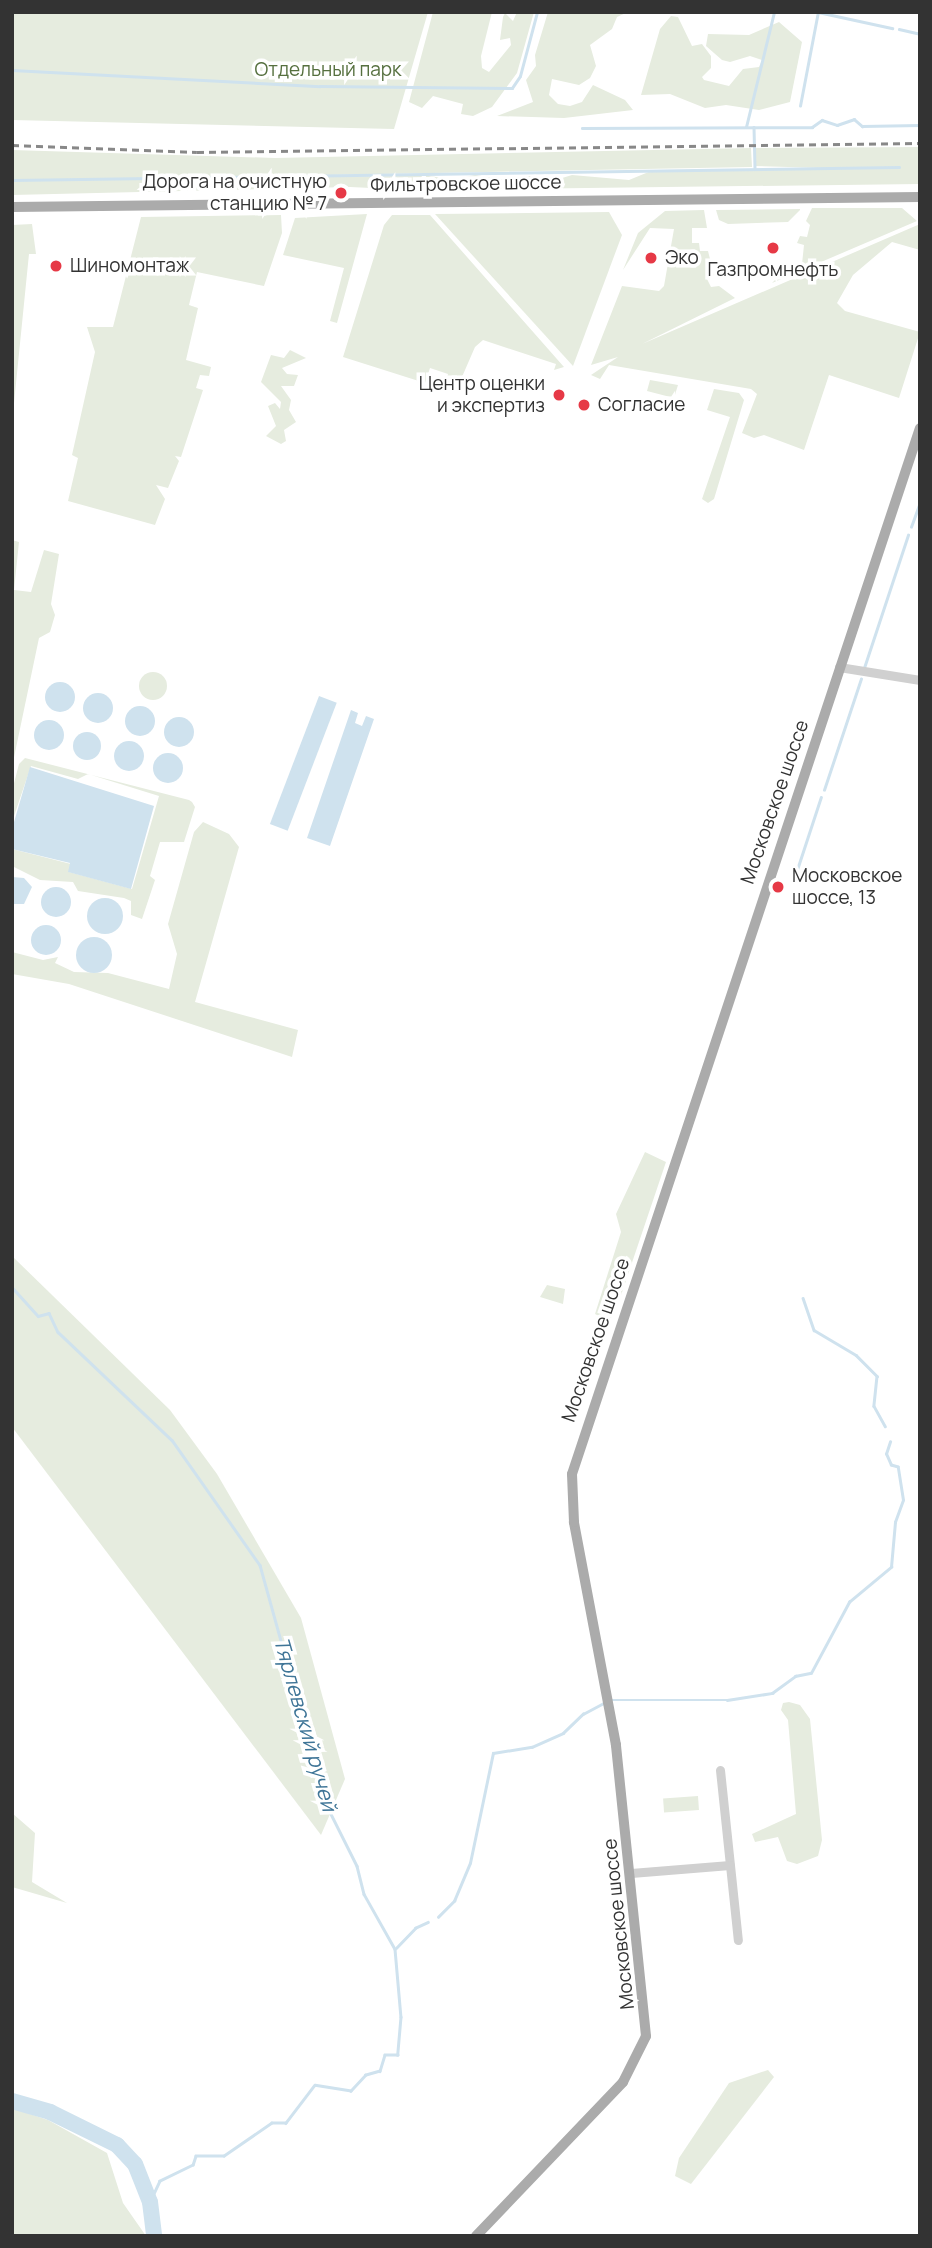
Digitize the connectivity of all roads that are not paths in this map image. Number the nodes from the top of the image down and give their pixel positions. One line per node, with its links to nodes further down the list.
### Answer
1 (920, 197): 2 (main road, Фильтровское шоссе)
2 (12, 207)
3 (920, 428): 4 (main road, Московское шоссе)
4 (839, 667): 5 (street); 8 (main road, Московское шоссе)
5 (920, 680)
6 (720, 1770): 7 (street)
7 (730, 1865): 8 (street); 9 (street)
8 (631, 1873): 10 (main road, Московское шоссе)
9 (738, 1940)
10 (476, 2236)

